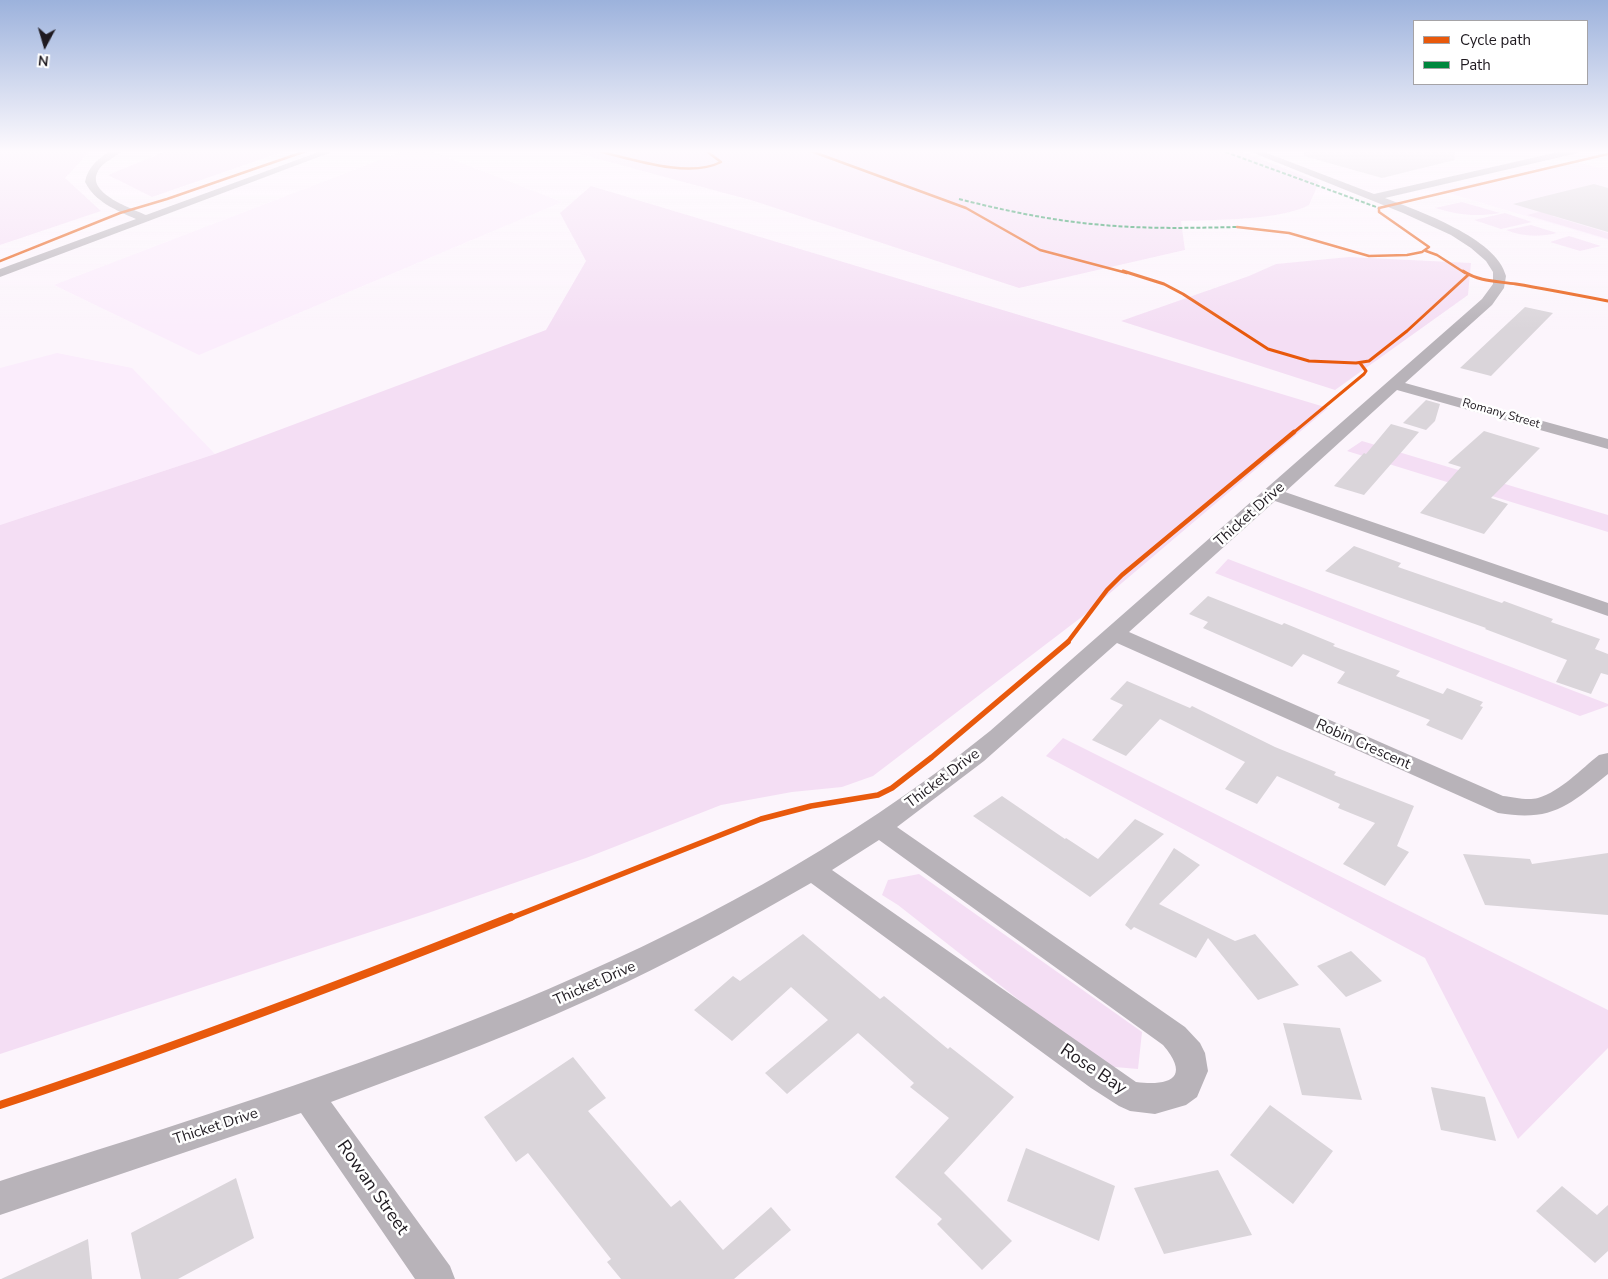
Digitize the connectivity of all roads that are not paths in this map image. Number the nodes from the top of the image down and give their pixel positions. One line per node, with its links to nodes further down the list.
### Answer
1 (126, 210): 4 (street)
2 (167, 210): 4 (street)
3 (1401, 210): 6 (street, Thicket Drive)
4 (144, 218): 5 (street)
5 (0, 273)
6 (1394, 385): 7 (street, Romany Street); 8 (street, Thicket Drive)
7 (1608, 444)
8 (1273, 494): 9 (street); 10 (street, Thicket Drive)
9 (1608, 610)
10 (1115, 634): 11 (street, Robin Crescent); 12 (street, Thicket Drive)
11 (1608, 761)
12 (878, 826): 13 (street, Thicket Drive); 13 (street, Rose Bay)
13 (812, 870): 14 (street, Thicket Drive)
14 (308, 1096): 15 (street, Thicket Drive); 16 (street, Rowan Street)
15 (0, 1198)
16 (437, 1279)

